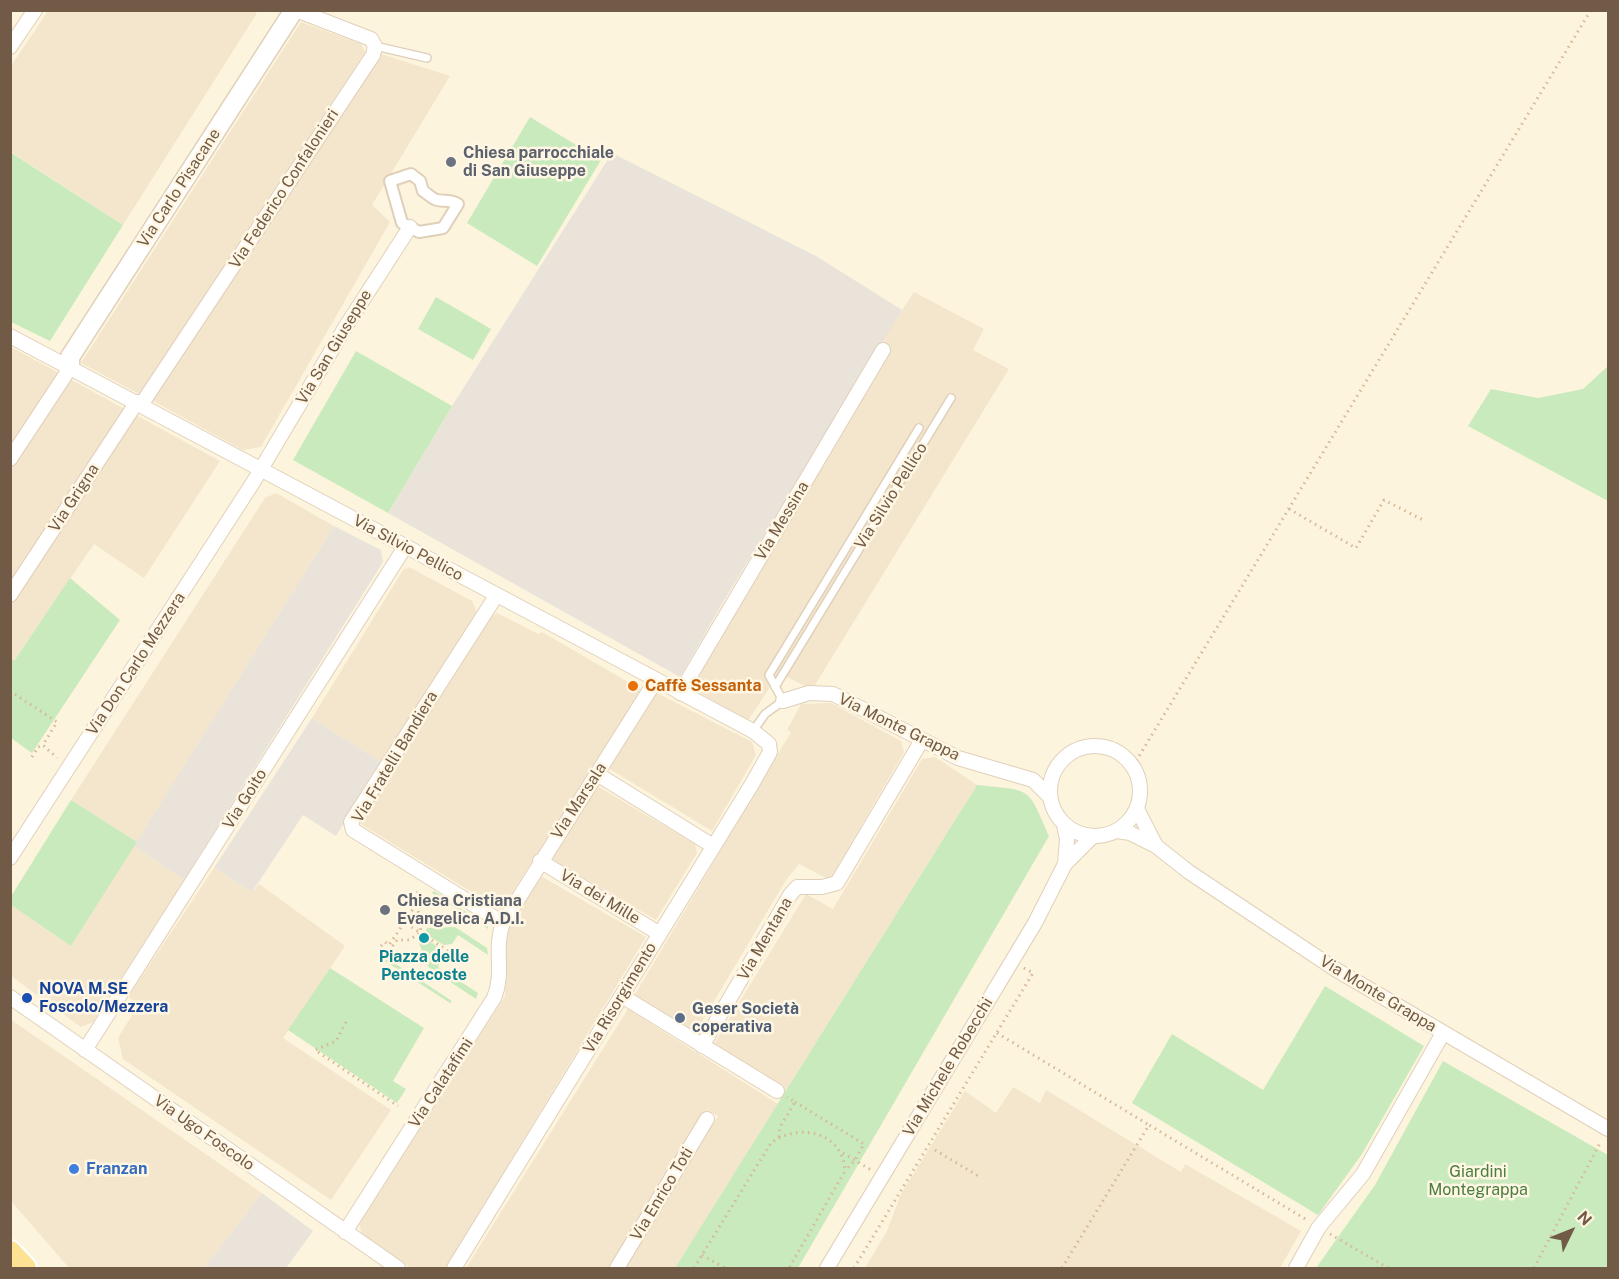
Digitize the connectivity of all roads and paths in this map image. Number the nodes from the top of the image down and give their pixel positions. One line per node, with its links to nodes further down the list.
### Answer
1 (35, 10): 5 (street)
2 (295, 10): 4 (street); 10 (street, Via Carlo Pisacane)
3 (1591, 10): 16 (path)
4 (375, 46): 6 (lane); 12 (street, Via Federico Confalonieri)
5 (10, 47)
6 (428, 58)
7 (410, 227): 7 (street); 15 (street, Via San Giuseppe)
8 (10, 336): 10 (street, Via Silvio Pellico)
9 (884, 350): 24 (street, Via Messina)
10 (70, 368): 12 (street, Via Silvio Pellico); 14 (street)
11 (951, 398): 22 (lane, Via Silvio Pellico)
12 (139, 404): 15 (street, Via Silvio Pellico); 19 (street, Via Grigna)
13 (919, 428): 22 (lane, Via Silvio Pellico)
14 (10, 459)
15 (261, 469): 18 (street, Via Silvio Pellico); 31 (street, Via Don Carlo Mezzera)
16 (1289, 509): 17 (path); 30 (path)
17 (1425, 521)
18 (405, 547): 20 (street, Via Silvio Pellico); 61 (street, Via Goito)
19 (10, 595)
20 (496, 596): 21 (street, Via Silvio Pellico); 48 (street, Via Fratelli Bandiera)
21 (656, 680): 24 (street, Via Silvio Pellico); 34 (street, Via Marsala)
22 (775, 687): 25 (lane)
23 (10, 691): 28 (path)
24 (680, 693): 26 (street, Via Silvio Pellico)
25 (783, 701): 26 (lane); 27 (street, Via Monte Grappa)
26 (753, 731): 40 (street, Via Risorgimento)
27 (922, 740): 33 (street, Via Monte Grappa); 60 (street, Via Mentana)
28 (43, 745): 29 (path); 31 (path)
29 (32, 757)
30 (1133, 766): 32 (street); 36 (street)
31 (70, 767): 42 (street, Via Don Carlo Mezzera)
32 (1056, 767): 33 (street, Via Monte Grappa); 35 (street)
33 (1013, 773): 35 (street, Via Monte Grappa)
34 (597, 774): 40 (street); 43 (street, Via Marsala)
35 (1050, 796): 37 (street)
36 (1137, 809): 38 (street); 41 (street, Via Monte Grappa)
37 (1064, 825): 39 (street); 44 (street, Via Michele Robecchi)
38 (1117, 831): 39 (street); 41 (street, Via Monte Grappa)
39 (1092, 837): 44 (street, Via Michele Robecchi)
40 (713, 846): 50 (street, Via Risorgimento)
41 (1156, 846): 59 (street, Via Monte Grappa)
42 (10, 858)
43 (540, 861): 48 (street, Via Marsala); 50 (street, Via dei Mille)
44 (1065, 864): 87 (street, Via Michele Robecchi)
45 (416, 895): 47 (path)
46 (425, 897): 49 (path)
47 (404, 922): 49 (path); 51 (path)
48 (503, 923): 76 (street, Via Calatafimi)
49 (420, 933): 52 (path); 53 (path)
50 (660, 934): 55 (street, Via Risorgimento)
51 (381, 946)
52 (389, 951)
53 (448, 951)
54 (1020, 965): 58 (path)
55 (622, 996): 60 (street); 82 (street, Via Risorgimento)
56 (10, 997): 61 (street, Via Ugo Foscolo)
57 (346, 1022): 64 (path)
58 (998, 1033): 66 (path); 88 (path)
59 (1443, 1033): 67 (street, Via Monte Grappa); 75 (street)
60 (702, 1046): 62 (street)
61 (86, 1050): 76 (street, Via Ugo Foscolo)
62 (777, 1091): 63 (path)
63 (795, 1102): 68 (path); 71 (path)
64 (398, 1106)
65 (707, 1119): 83 (street, Via Enrico Toti)
66 (1149, 1125): 75 (path); 89 (path)
67 (1605, 1134): 92 (path)
68 (779, 1137): 70 (path); 78 (path)
69 (935, 1149): 74 (path)
70 (842, 1153): 71 (path); 72 (path)
71 (855, 1160): 72 (path); 73 (path)
72 (845, 1171): 86 (path)
73 (876, 1173)
74 (980, 1177)
75 (1319, 1227): 79 (path); 90 (street)
76 (345, 1232): 81 (street, Via Ugo Foscolo)
77 (10, 1252): 80 (main road)
78 (702, 1255): 84 (path); 85 (path)
79 (1383, 1267): 91 (path)
80 (25, 1269)
81 (398, 1269)
82 (454, 1269)
83 (617, 1269)
84 (694, 1269)
85 (725, 1269)
86 (789, 1269)
87 (827, 1269)
88 (854, 1269)
89 (1062, 1269)
90 (1296, 1269)
91 (1388, 1269)
92 (1534, 1269)

